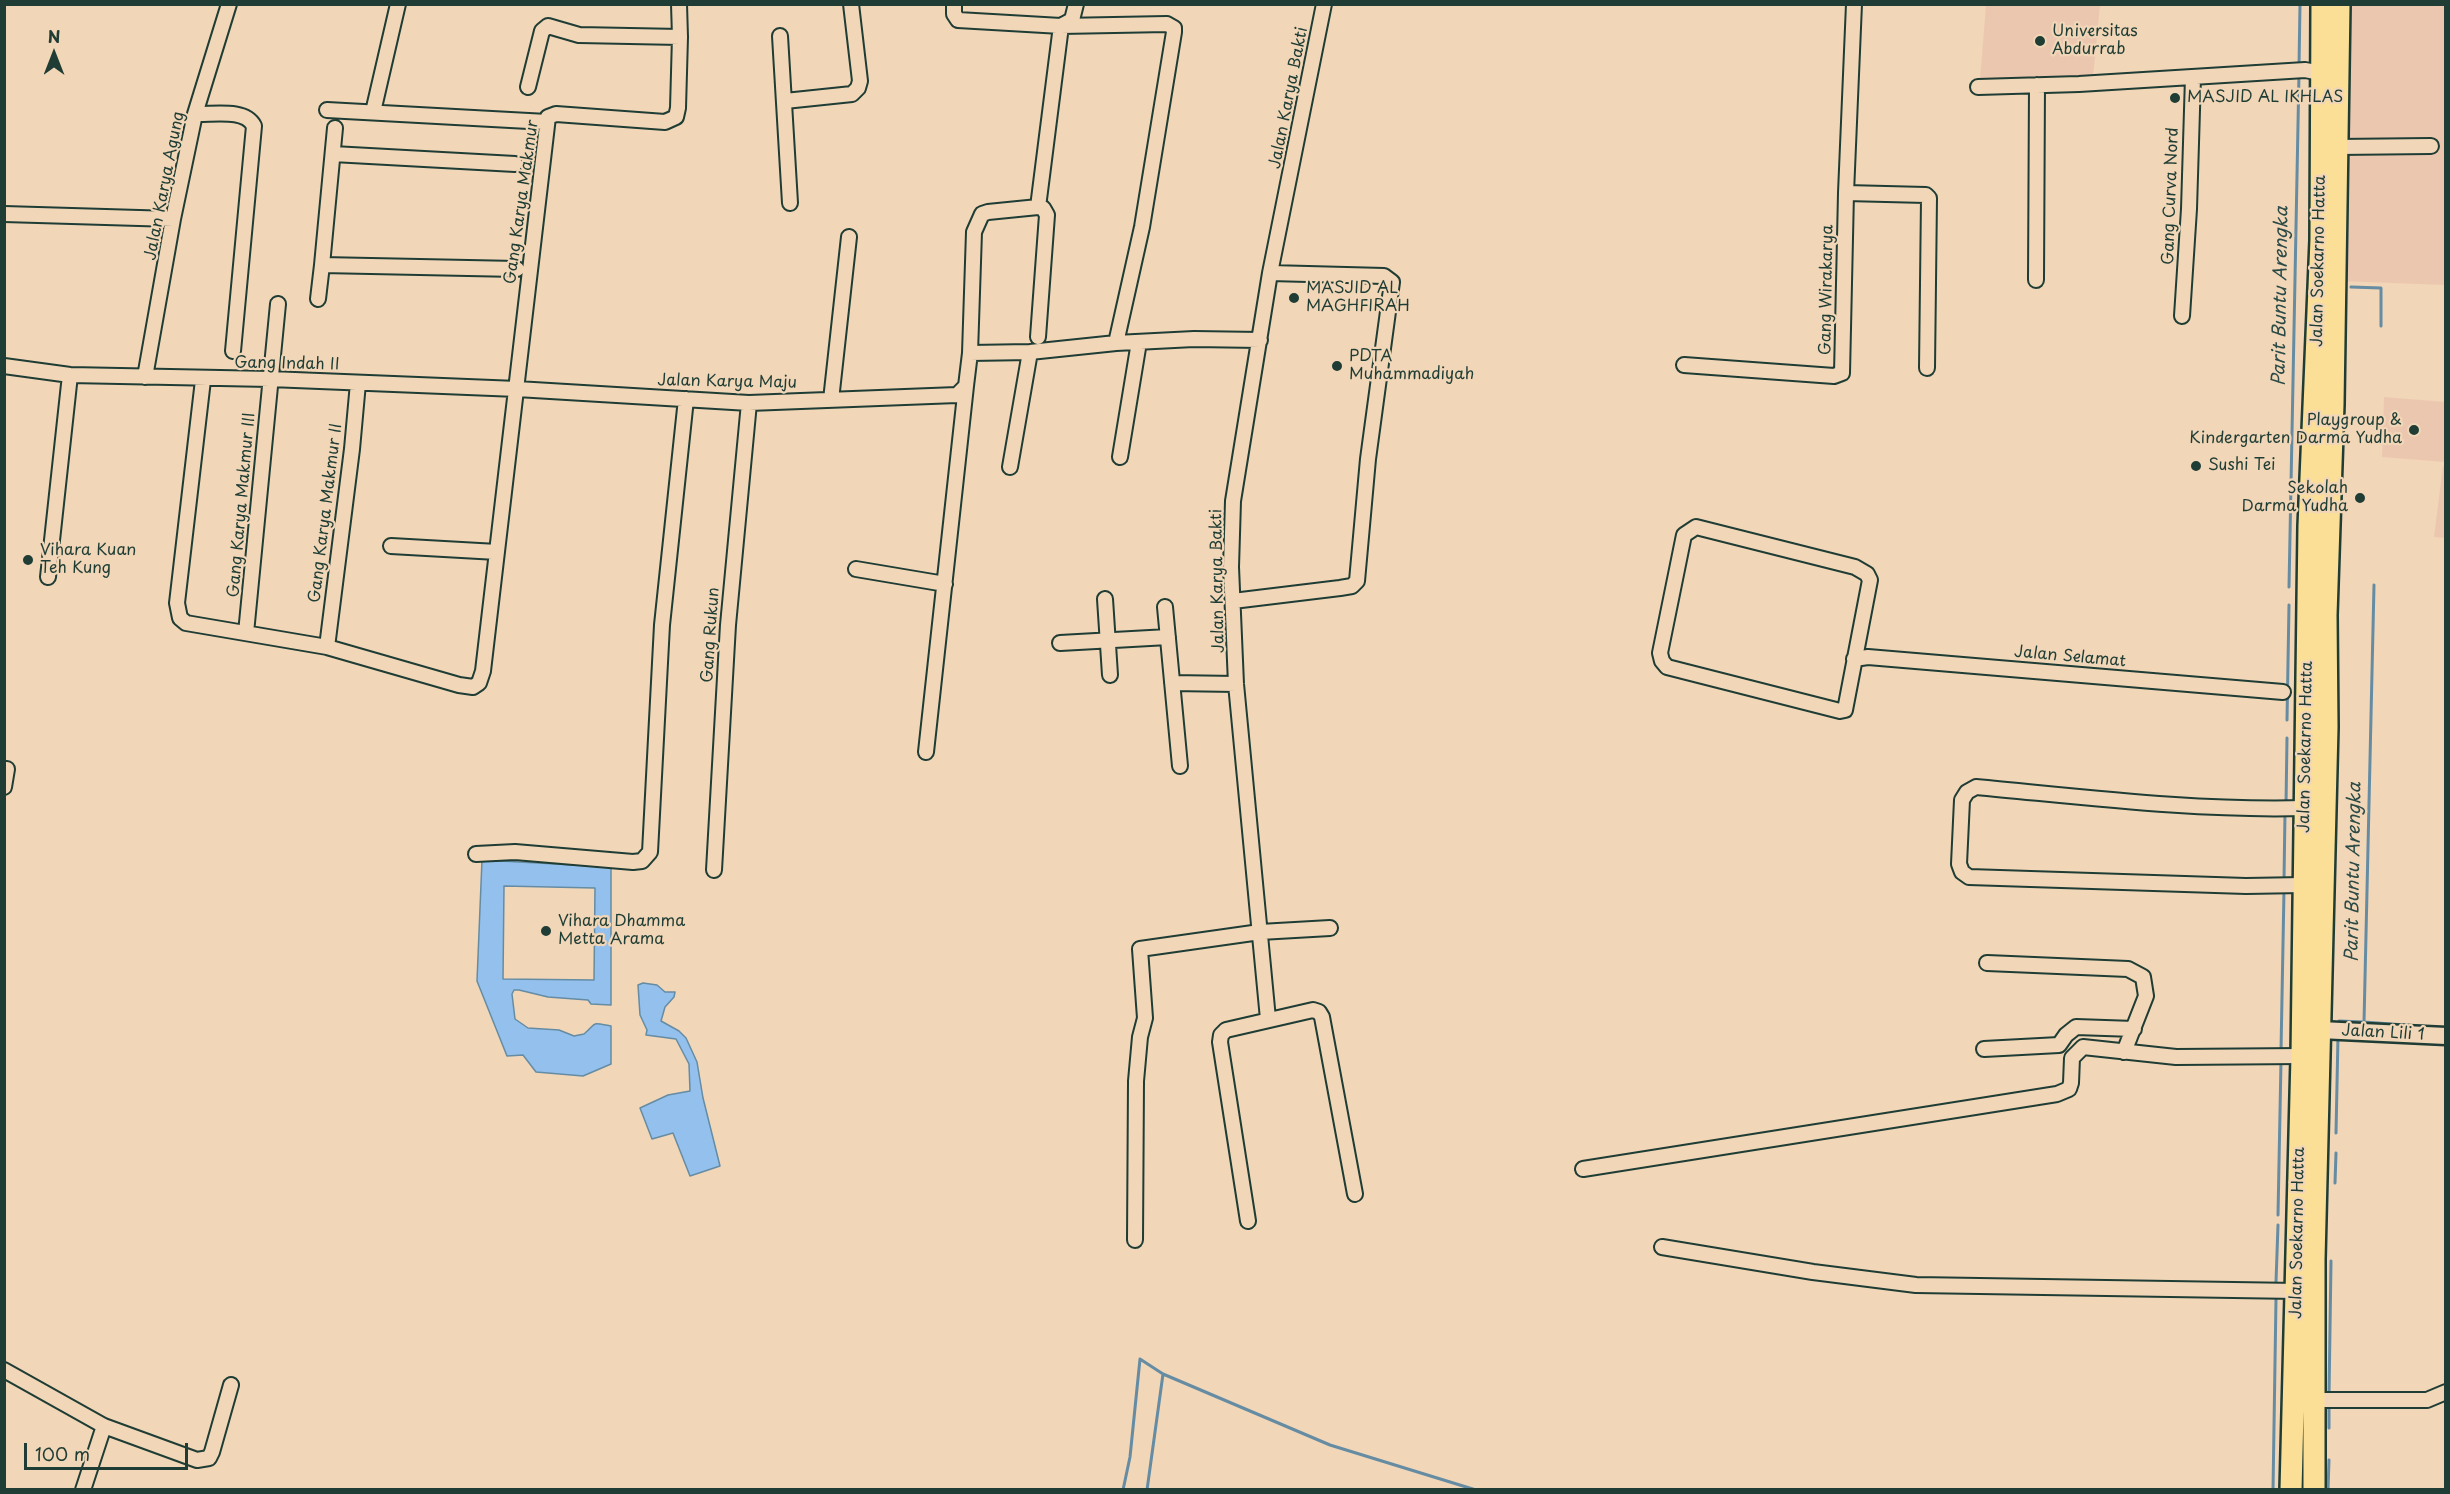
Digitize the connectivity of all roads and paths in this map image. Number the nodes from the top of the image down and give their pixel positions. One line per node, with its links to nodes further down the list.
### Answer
1 (229, 4): 22 (street, Jalan Karya Agung)
2 (398, 4): 21 (street)
3 (679, 4): 13 (street, Gang Karya Makmur)
4 (851, 4): 19 (street)
5 (954, 4): 11 (street)
6 (1076, 4): 11 (street)
7 (1324, 4): 37 (street, Jalan Karya Bakti)
8 (1854, 4): 29 (street, Gang Wirakarya)
9 (2322, 4): 14 (main road, Jalan Soekarno Hatta)
10 (2340, 4): 26 (main road, Jalan Soekarno Hatta)
11 (1061, 26): 31 (street); 45 (street)
12 (780, 36): 19 (street)
13 (680, 37): 17 (street); 23 (street, Gang Karya Makmur)
14 (2306, 71): 15 (street); 84 (main road, Jalan Soekarno Hatta)
15 (2193, 77): 16 (street); 41 (street, Gang Curva Nord)
16 (2037, 85): 18 (street); 38 (street)
17 (528, 87)
18 (1978, 87)
19 (785, 101): 30 (street)
20 (327, 110): 21 (street)
21 (373, 112): 23 (street)
22 (195, 114): 33 (street, Jalan Karya Agung); 46 (street)
23 (547, 122): 57 (street, Gang Karya Makmur)
24 (335, 128): 27 (street)
25 (2432, 146): 26 (street)
26 (2337, 147): 84 (main road, Jalan Soekarno Hatta)
27 (333, 154): 28 (street); 35 (street)
28 (515, 164)
29 (1846, 193): 49 (street, Gang Wirakarya); 51 (street)
30 (790, 203)
31 (1041, 208): 42 (street); 47 (street)
32 (4, 214): 33 (street)
33 (173, 219): 53 (street, Jalan Karya Agung)
34 (849, 237): 61 (street)
35 (322, 265): 36 (street); 39 (street)
36 (517, 269)
37 (1270, 273): 43 (street, Jalan Karya Bakti); 71 (street)
38 (2036, 280)
39 (318, 299)
40 (278, 304): 54 (street, Gang Karya Makmur III)
41 (2182, 316)
42 (1038, 337)
43 (1260, 340): 44 (street); 71 (street, Jalan Karya Bakti)
44 (1139, 342): 45 (street); 63 (street)
45 (1116, 343): 48 (street)
46 (234, 351)
47 (970, 352): 48 (street); 59 (street)
48 (1030, 352): 64 (street)
49 (1684, 365)
50 (4, 366): 52 (street, Gang Indah II)
51 (1927, 368)
52 (73, 375): 53 (street, Gang Indah II); 68 (street)
53 (145, 377): 55 (street, Gang Indah II)
54 (270, 379): 55 (street, Gang Indah II); 56 (street, Gang Indah II); 73 (street, Gang Karya Makmur III)
55 (203, 380): 73 (street)
56 (358, 383): 58 (street, Gang Indah II); 77 (street, Gang Karya Makmur II)
57 (517, 389): 58 (street, Jalan Karya Maju); 60 (street, Jalan Karya Maju); 66 (street, Gang Karya Makmur)
58 (496, 390)
59 (962, 390): 61 (street, Jalan Karya Maju); 69 (street)
60 (686, 399): 62 (street, Jalan Karya Maju); 89 (street)
61 (831, 400): 62 (street, Jalan Karya Maju)
62 (749, 403): 90 (street, Gang Rukun)
63 (1120, 457)
64 (1010, 467)
65 (391, 546): 66 (street)
66 (497, 552): 77 (street, Gang Karya Makmur)
67 (856, 569): 69 (street)
68 (48, 577)
69 (945, 584): 83 (street)
70 (1105, 599): 75 (street)
71 (1233, 601): 81 (street, Jalan Karya Bakti)
72 (1165, 607): 74 (street)
73 (246, 633): 77 (street)
74 (1168, 637): 75 (street); 80 (street)
75 (1107, 640): 76 (street); 79 (street)
76 (1060, 643)
77 (327, 647)
78 (1854, 659): 78 (street); 82 (street, Jalan Selamat)
79 (1110, 675)
80 (1172, 683): 81 (street); 85 (street)
81 (1236, 684): 93 (street, Jalan Karya Bakti)
82 (2283, 692)
83 (926, 752)
84 (2316, 758): 88 (main road, Jalan Soekarno Hatta); 97 (main road, Jalan Soekarno Hatta)
85 (1180, 766)
86 (4, 769): 87 (street)
87 (4, 787)
88 (2292, 808): 91 (main road, Jalan Soekarno Hatta); 91 (street)
89 (476, 854)
90 (714, 870)
91 (2290, 886): 101 (main road, Jalan Soekarno Hatta)
92 (1330, 928): 93 (street)
93 (1260, 932): 95 (street, Jalan Karya Bakti); 105 (street)
94 (1987, 963): 96 (street)
95 (1268, 1019): 103 (street); 104 (street)
96 (2134, 1029): 99 (street); 100 (street)
97 (2331, 1030): 98 (street, Jalan Lili 1); 111 (main road, Jalan Soekarno Hatta)
98 (2445, 1036)
99 (1984, 1049)
100 (2124, 1052): 101 (street); 102 (street)
101 (2287, 1057): 107 (main road, Jalan Soekarno Hatta)
102 (1583, 1169)
103 (1356, 1194)
104 (1248, 1221)
105 (1135, 1240)
106 (1662, 1247): 107 (street)
107 (2297, 1291): 114 (main road, Jalan Soekarno Hatta)
108 (4, 1370): 112 (street)
109 (231, 1385): 112 (street)
110 (2445, 1392): 111 (street)
111 (2318, 1400): 115 (main road, Jalan Soekarno Hatta)
112 (104, 1426): 113 (street)
113 (84, 1490)
114 (2291, 1490)
115 (2314, 1490)

